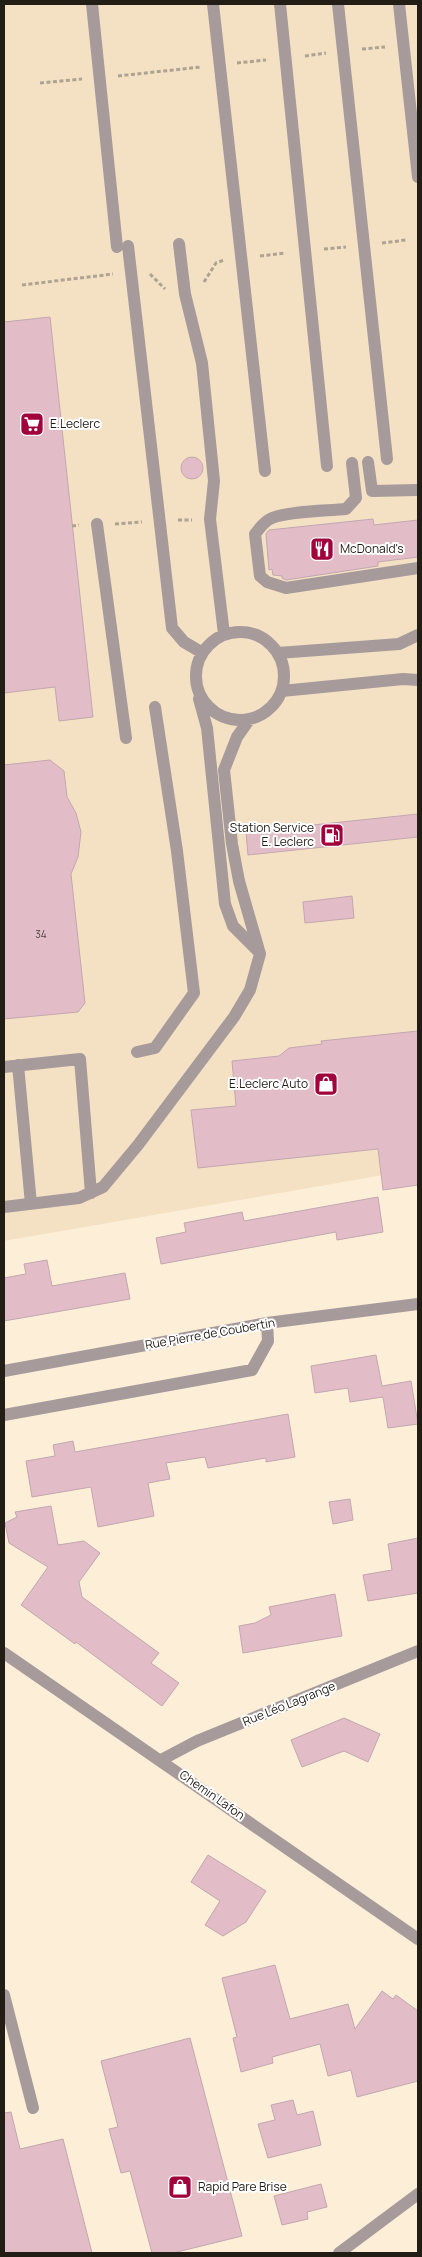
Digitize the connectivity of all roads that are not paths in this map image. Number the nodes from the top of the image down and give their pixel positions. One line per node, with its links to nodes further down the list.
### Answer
1 (92, 4): 18 (street)
2 (213, 4): 12 (street)
3 (280, 4): 11 (street)
4 (338, 4): 8 (street)
5 (399, 4): 6 (street)
6 (418, 177)
7 (179, 244): 16 (street)
8 (387, 459)
9 (368, 462): 13 (street)
10 (352, 463): 15 (street)
11 (327, 466)
12 (265, 472)
13 (418, 490)
14 (97, 524): 25 (street)
15 (418, 568)
16 (224, 634): 18 (street); 19 (street)
17 (418, 635): 19 (street)
18 (202, 652): 21 (street)
19 (278, 653): 22 (street)
20 (418, 680): 22 (street)
21 (197, 689): 24 (street); 26 (street)
22 (282, 691): 24 (street)
23 (155, 707): 27 (street)
24 (249, 720): 26 (street)
25 (126, 738)
26 (260, 954): 30 (street)
27 (138, 1052)
28 (18, 1065): 29 (street); 30 (street); 31 (street)
29 (4, 1067)
30 (91, 1193): 31 (street)
31 (31, 1204): 32 (street)
32 (4, 1207)
33 (418, 1304): 34 (street, Rue Pierre de Coubertin)
34 (267, 1323): 35 (street, Rue Pierre de Coubertin); 36 (street)
35 (4, 1371)
36 (4, 1415)
37 (418, 1651): 39 (street, Rue Léo Lagrange)
38 (4, 1653): 39 (street, Chemin Lafon)
39 (161, 1760): 40 (street, Chemin Lafon)
40 (418, 1939)
41 (4, 1995): 42 (street)
42 (33, 2108)
43 (418, 2194): 44 (street)
44 (339, 2253)

